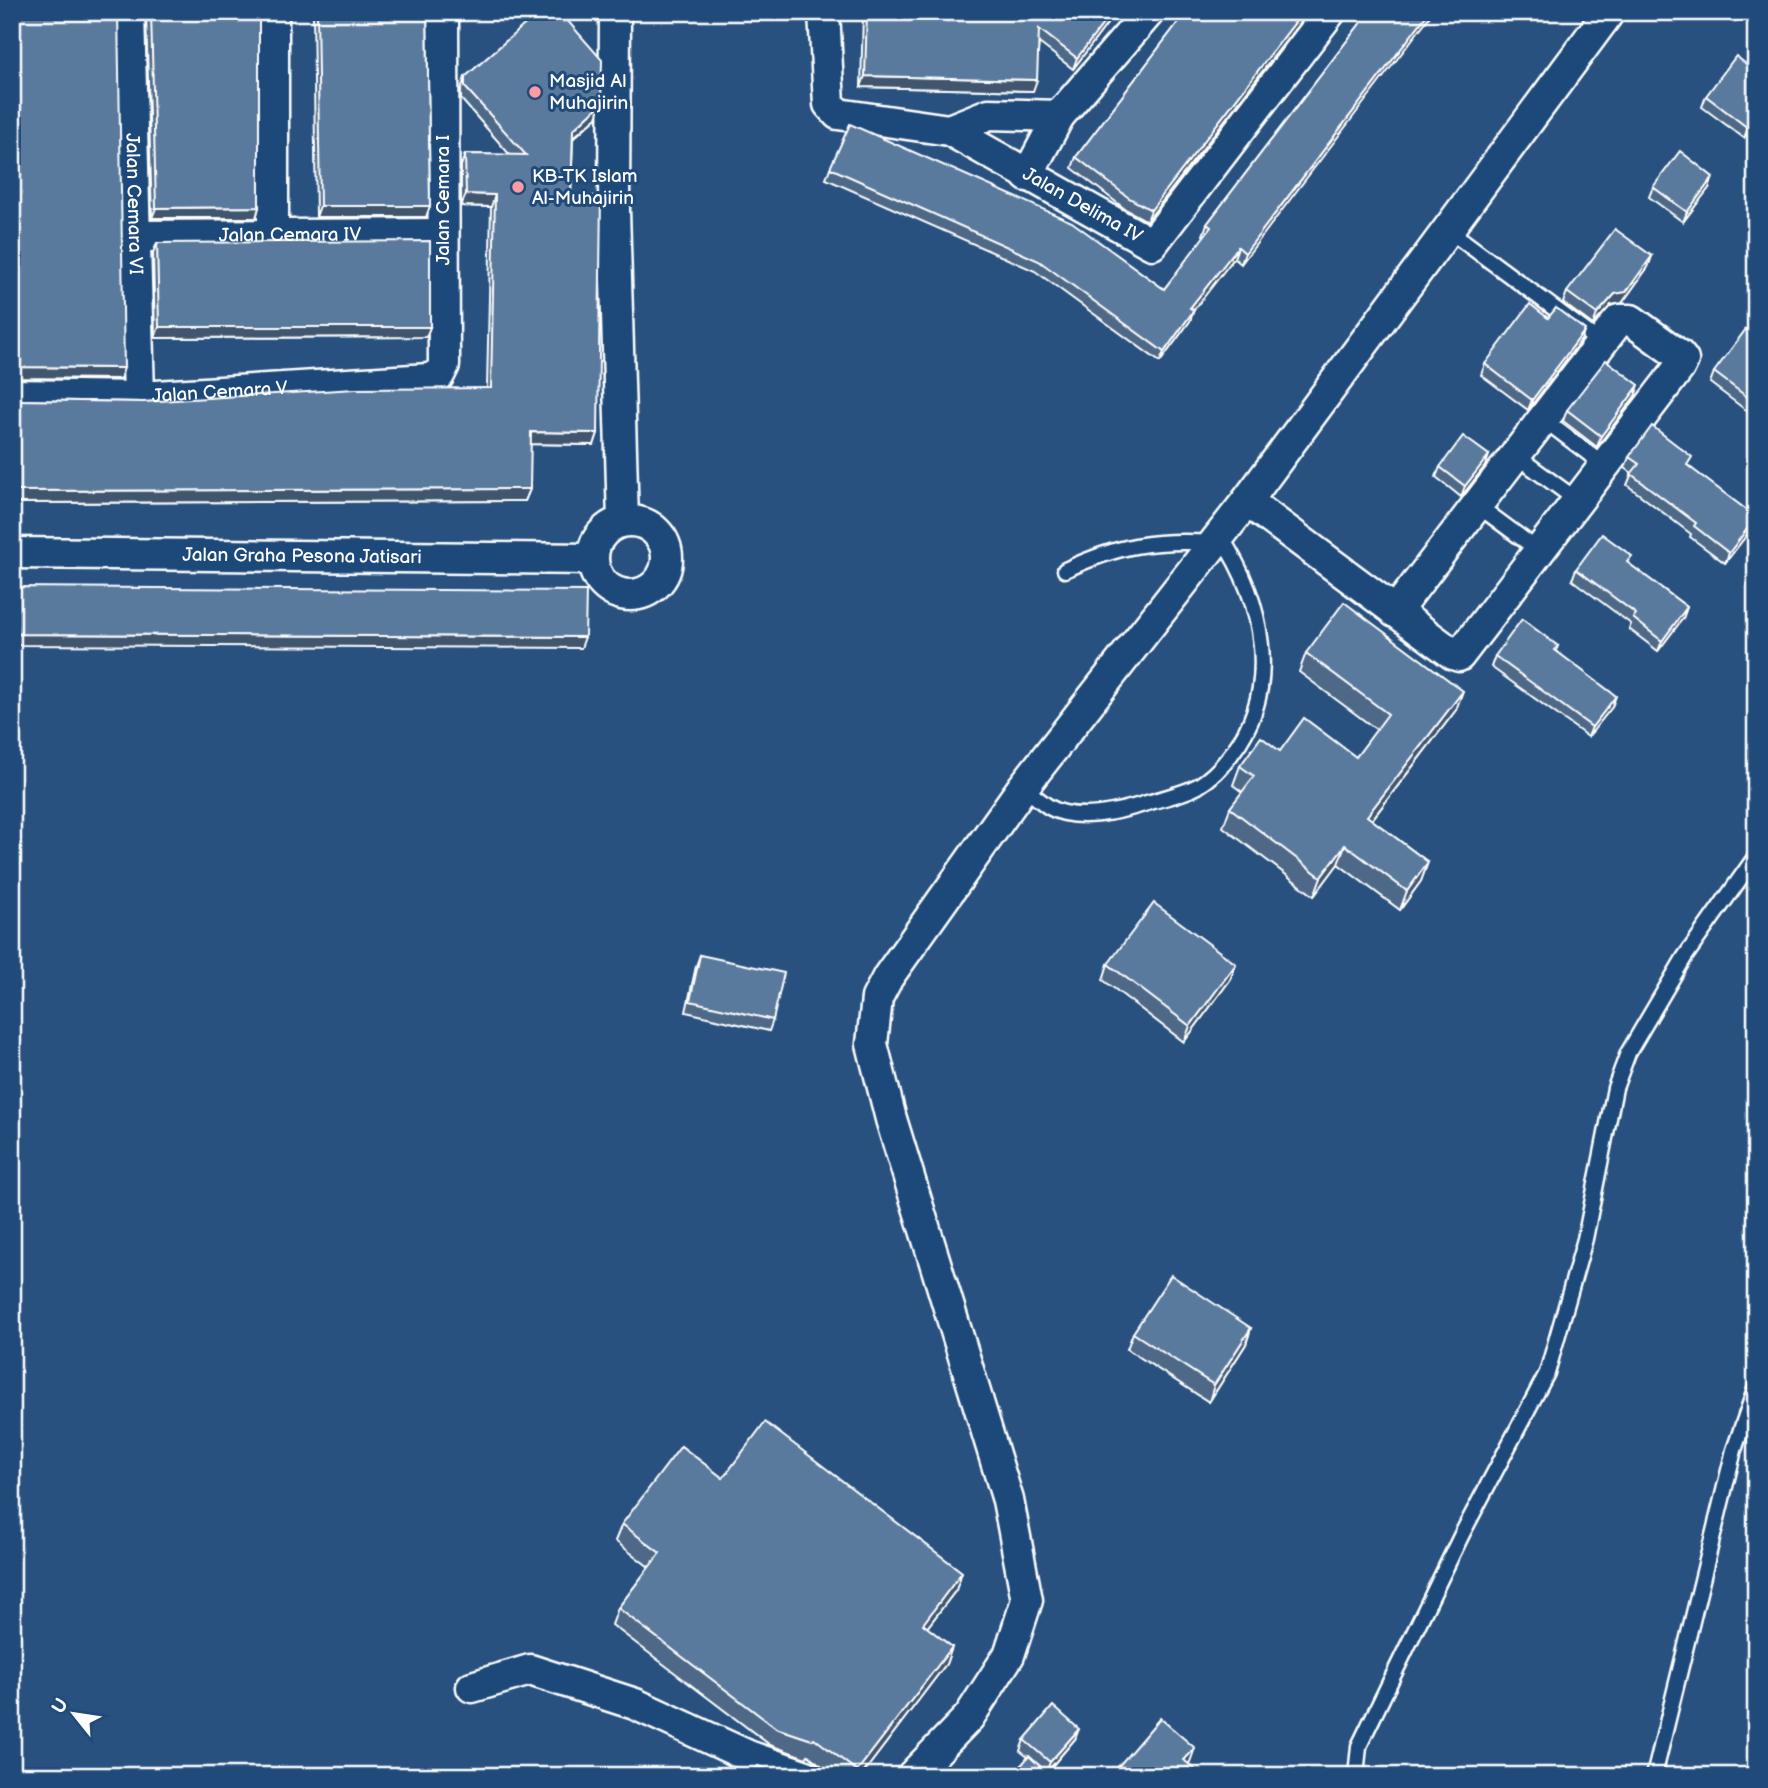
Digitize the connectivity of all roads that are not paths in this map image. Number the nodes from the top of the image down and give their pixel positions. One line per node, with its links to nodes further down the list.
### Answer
1 (129, 12): 15 (street, Jalan Cemara VI)
2 (273, 12): 14 (street)
3 (443, 12): 13 (street, Jalan Cemara I)
4 (615, 12): 26 (street)
5 (824, 12): 10 (street, Jalan Delima IV)
6 (1149, 12): 9 (street)
7 (1329, 12): 11 (street, Jalan Delima IV)
8 (1609, 12): 12 (street)
9 (1059, 116): 10 (street); 11 (street)
10 (949, 130): 11 (street, Jalan Delima IV)
11 (1027, 176)
12 (1447, 229): 16 (lane); 24 (street)
13 (443, 234): 14 (street, Jalan Cemara IV); 17 (street, Jalan Cemara I)
14 (273, 235): 15 (street, Jalan Cemara IV)
15 (136, 236): 19 (street, Jalan Cemara VI)
16 (1601, 344): 20 (street); 22 (street)
17 (429, 380): 19 (street, Jalan Cemara V)
18 (12, 395): 19 (street, Jalan Cemara V)
19 (139, 397)
20 (1543, 419): 21 (street); 22 (lane)
21 (1515, 455): 23 (lane); 25 (street)
22 (1605, 466): 23 (street)
23 (1578, 501): 28 (street)
24 (1247, 502): 27 (street); 32 (street)
25 (1477, 505): 28 (lane); 32 (street)
26 (623, 521): 30 (street); 30 (street)
27 (1216, 540): 31 (lane); 33 (street); 33 (lane)
28 (1539, 551): 32 (street)
29 (12, 553): 30 (street, Jalan Graha Pesona Jatisari)
30 (593, 559)
31 (1066, 570)
32 (1395, 612)
33 (1023, 787): 38 (street)
34 (1756, 856): 39 (lane)
35 (1756, 1387): 40 (lane)
36 (472, 1687): 37 (street)
37 (806, 1776)
38 (912, 1776)
39 (1356, 1776)
40 (1654, 1776)

